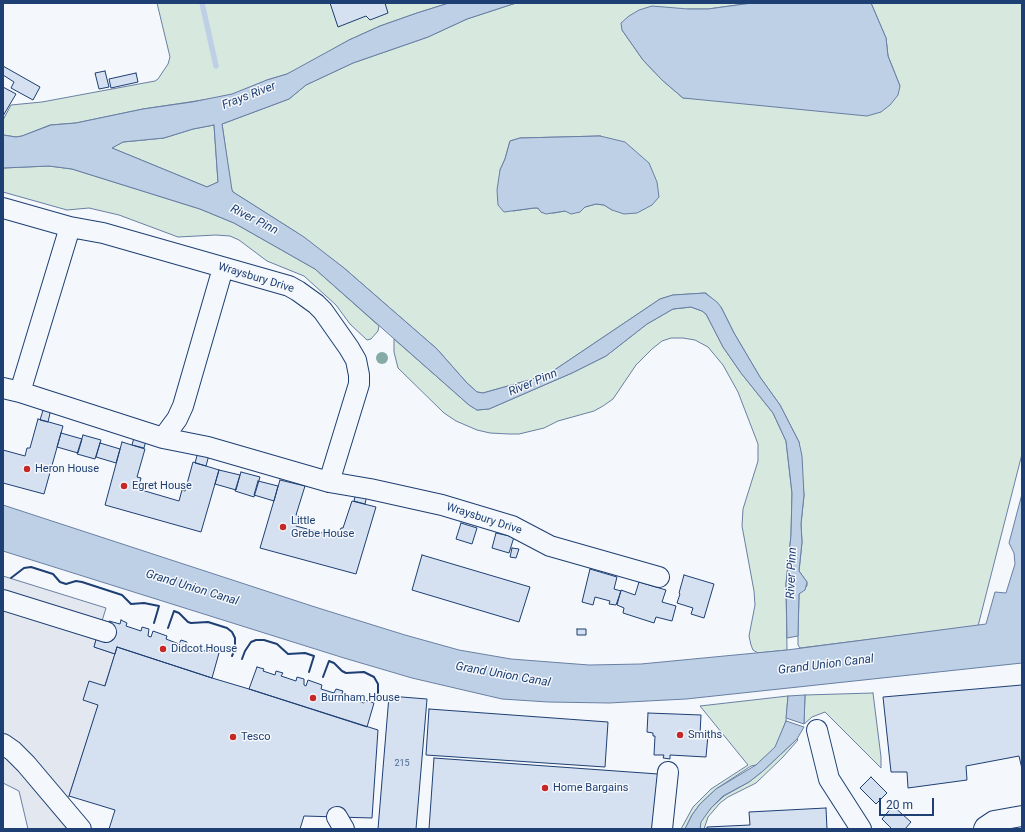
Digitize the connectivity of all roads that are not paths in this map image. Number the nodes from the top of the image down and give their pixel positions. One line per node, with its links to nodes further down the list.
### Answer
1 (3, 208): 2 (street, Wraysbury Drive)
2 (70, 227): 3 (street, Wraysbury Drive); 4 (street)
3 (222, 268): 5 (street); 6 (street, Wraysbury Drive)
4 (12, 390): 5 (street, Wraysbury Drive)
5 (163, 438): 6 (street, Wraysbury Drive)
6 (329, 482): 7 (street, Wraysbury Drive)
7 (659, 577)
8 (3, 600): 9 (street)
9 (106, 632)
10 (817, 730): 16 (street)
11 (3, 744): 14 (street)
12 (668, 772): 15 (street)
13 (1022, 816): 17 (street)
14 (81, 829)
15 (662, 829)
16 (861, 829)
17 (984, 829)

